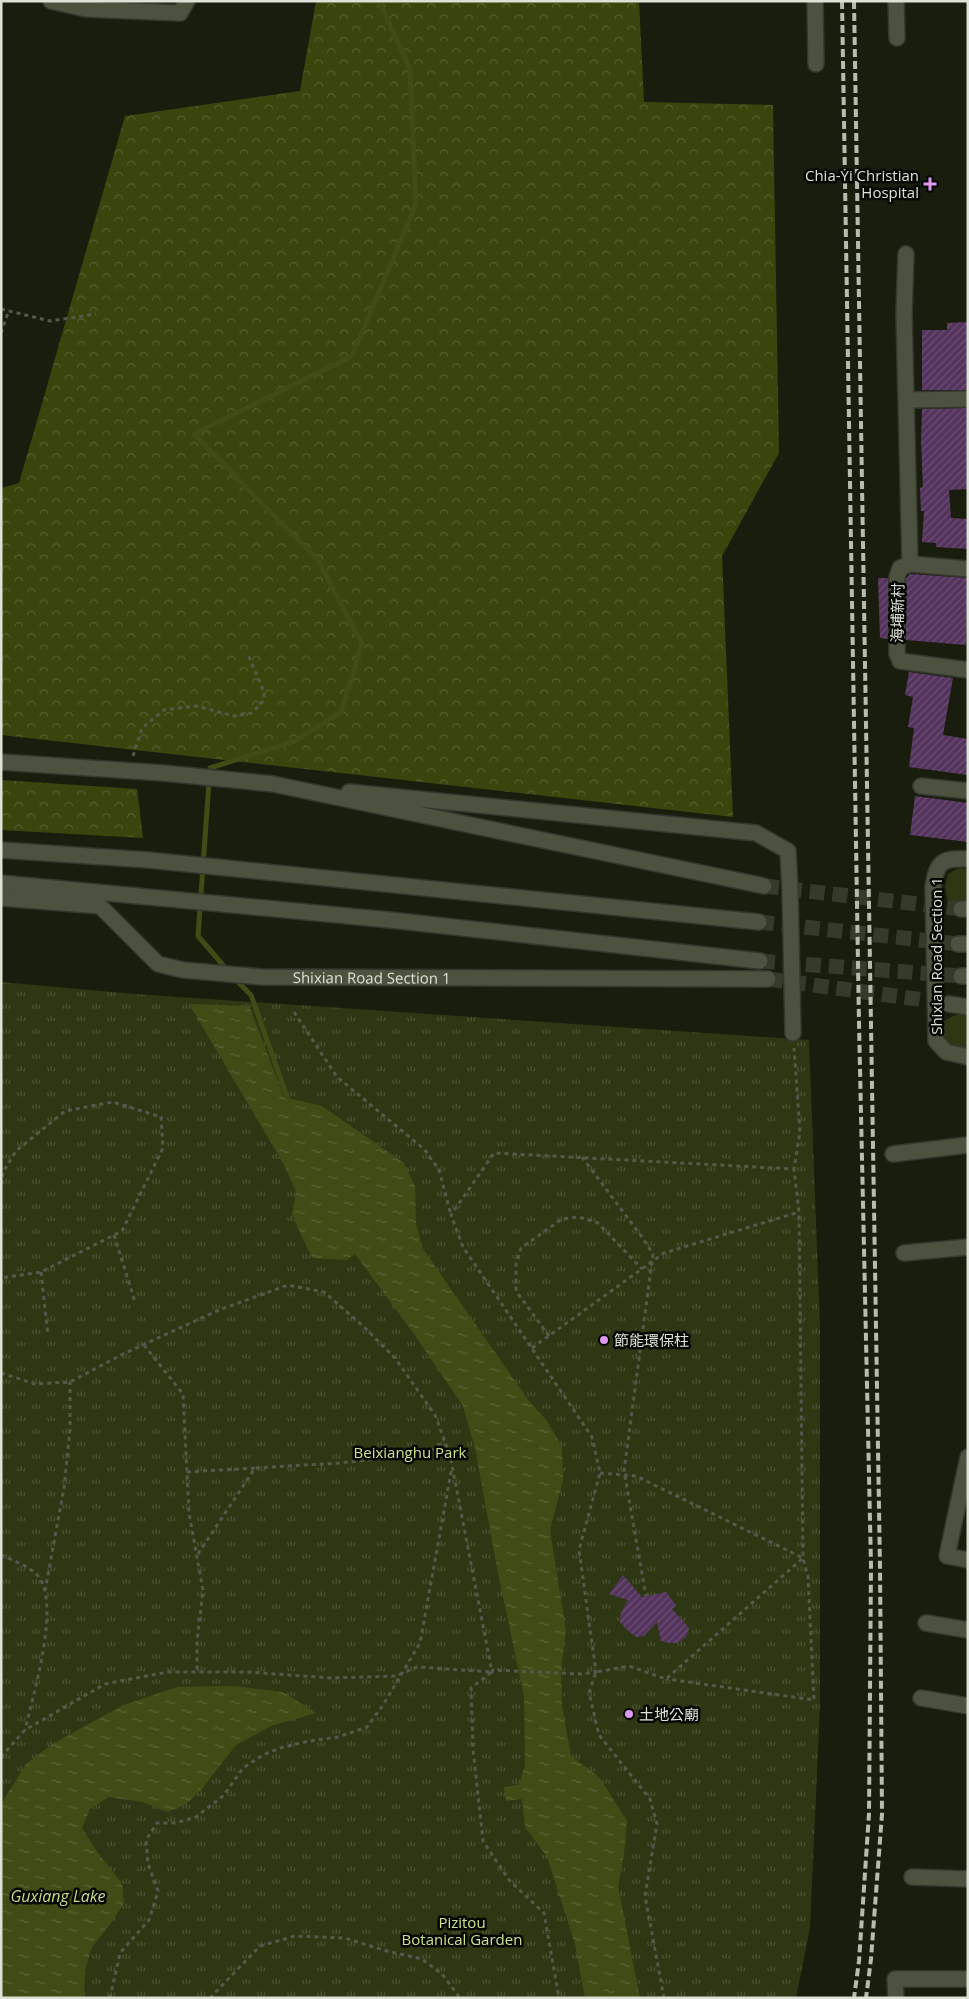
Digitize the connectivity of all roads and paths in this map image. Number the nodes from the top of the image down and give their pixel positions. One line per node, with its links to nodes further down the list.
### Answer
1 (51, 1): 2 (street)
2 (187, 1)
3 (815, 1): 6 (street)
4 (896, 1): 5 (street)
5 (897, 38)
6 (816, 64)
7 (906, 254): 13 (street)
8 (1, 309): 9 (path)
9 (8, 310): 10 (path); 11 (path)
10 (96, 314)
11 (1, 333)
12 (968, 398): 13 (street)
13 (907, 400): 14 (street)
14 (910, 564): 15 (street); 17 (street, 海埔新村)
15 (968, 569)
16 (248, 655): 19 (path)
17 (968, 670)
18 (1, 762): 19 (street)
19 (129, 771): 20 (street)
20 (273, 784): 26 (street); 34 (street)
21 (921, 786): 22 (street)
22 (968, 792)
23 (1, 850): 28 (street)
24 (968, 859): 35 (street, Shixian Road Section 1)
25 (1, 883): 29 (street)
26 (764, 886)
27 (1, 898): 30 (street, Shixian Road Section 1)
28 (759, 922)
29 (760, 961)
30 (768, 978)
31 (949, 1004): 32 (street, Shixian Road Section 1)
32 (968, 1007)
33 (294, 1012): 42 (path)
34 (793, 1033): 39 (path)
35 (968, 1058)
36 (968, 1146): 37 (street)
37 (893, 1154)
38 (582, 1156): 39 (path); 42 (path); 67 (path)
39 (794, 1169): 41 (path)
40 (1, 1185): 43 (path)
41 (799, 1212): 46 (path); 64 (path)
42 (451, 1215): 53 (path)
43 (114, 1236): 47 (path); 49 (path)
44 (968, 1247): 45 (street)
45 (904, 1254)
46 (642, 1269): 51 (path); 51 (path)
47 (42, 1272): 48 (path); 50 (path)
48 (1, 1278)
49 (135, 1302)
50 (48, 1335)
51 (549, 1336): 53 (path)
52 (144, 1345): 55 (path); 56 (path); 60 (path)
53 (532, 1348): 61 (path)
54 (1, 1373): 55 (path)
55 (70, 1382): 66 (path)
56 (444, 1439): 58 (path); 59 (path)
57 (968, 1457): 65 (street)
58 (452, 1465): 71 (path); 73 (path)
59 (255, 1468): 60 (path); 63 (path)
60 (188, 1472): 63 (path)
61 (600, 1473): 64 (path); 72 (path)
62 (1, 1555): 66 (path)
63 (198, 1555): 70 (path)
64 (804, 1558): 74 (path); 74 (path)
65 (968, 1560)
66 (45, 1590): 77 (path)
67 (646, 1596)
68 (926, 1623): 69 (street)
69 (968, 1630)
70 (197, 1672): 73 (path); 77 (path)
71 (492, 1672): 72 (path); 73 (path); 85 (path)
72 (596, 1672): 74 (path); 86 (path)
73 (400, 1675): 82 (path)
74 (666, 1679)
75 (920, 1698): 76 (street)
76 (968, 1706)
77 (25, 1730): 78 (path)
78 (1, 1757)
79 (912, 1877): 80 (street)
80 (968, 1879)
81 (968, 1979): 87 (street)
82 (110, 1998)
83 (210, 1998): 84 (path)
84 (460, 1998)
85 (559, 1998)
86 (664, 1998)
87 (896, 1998)

